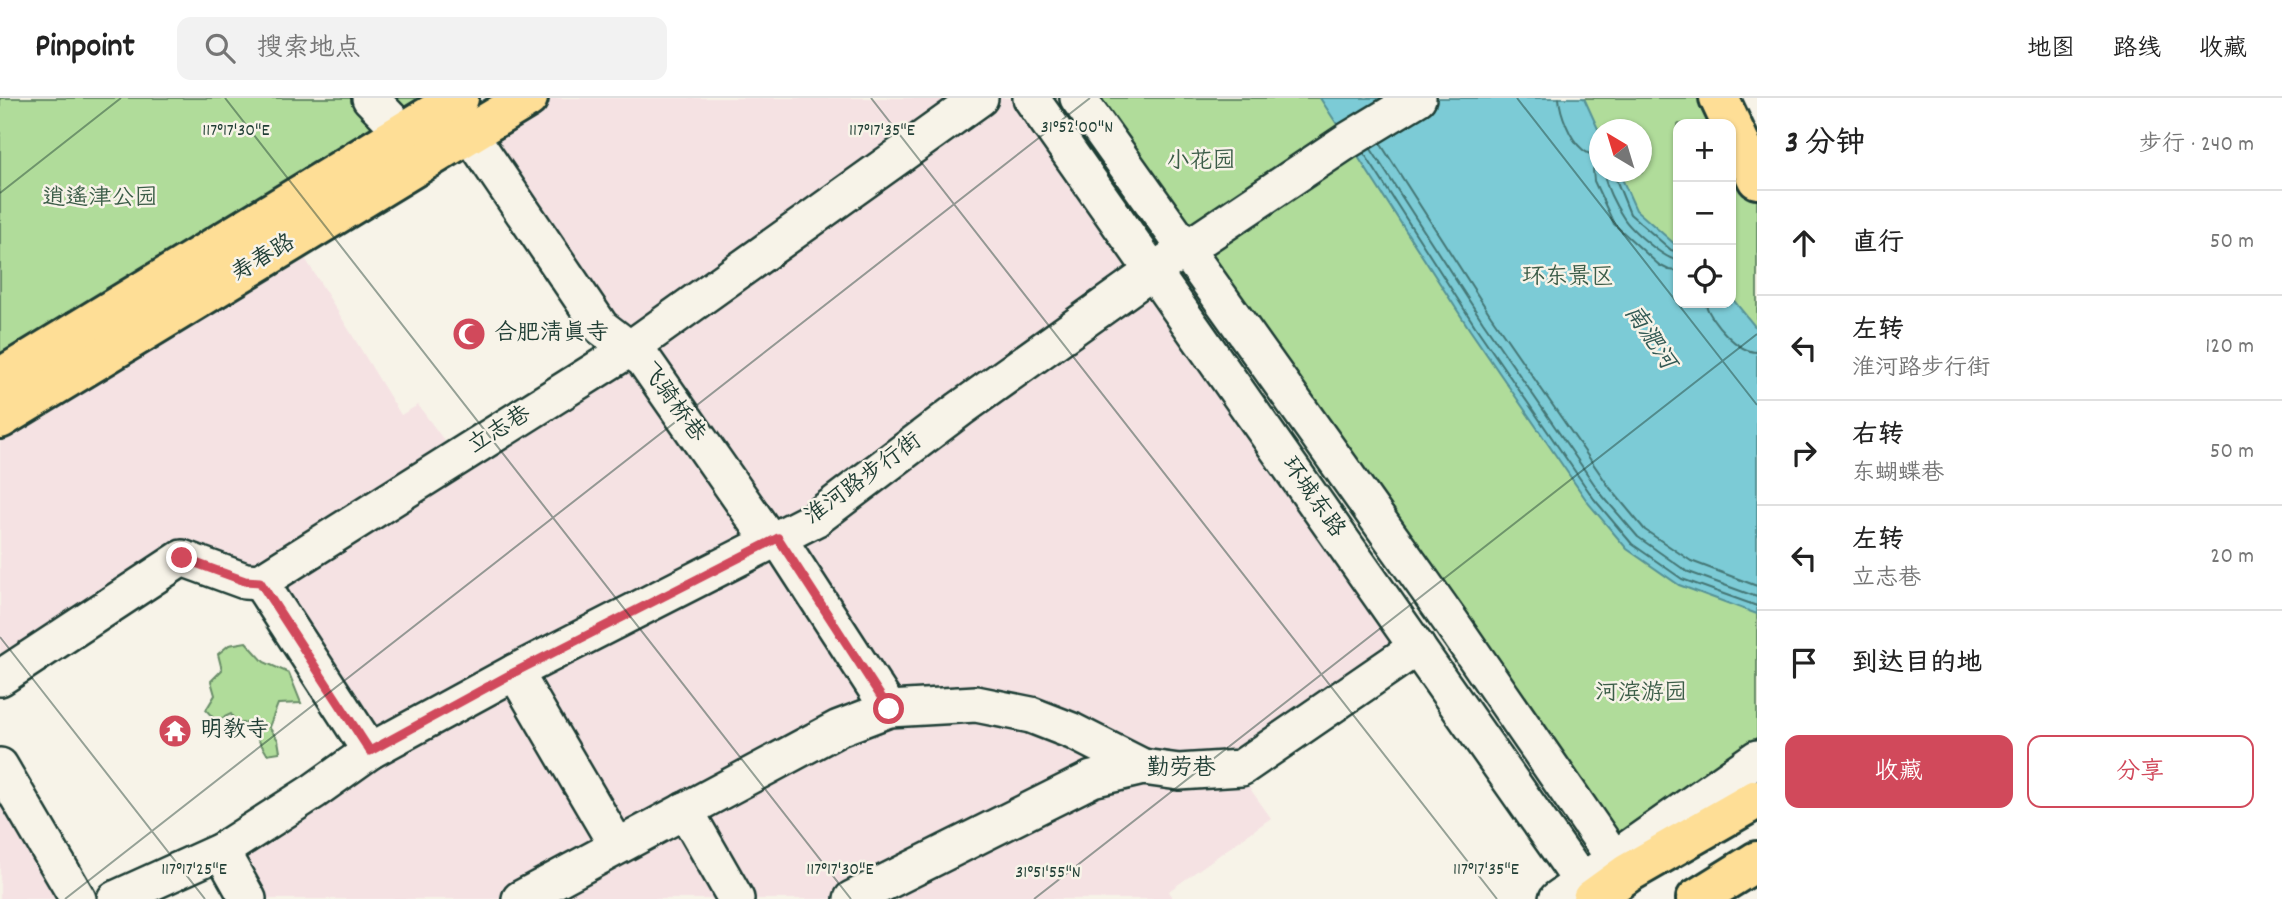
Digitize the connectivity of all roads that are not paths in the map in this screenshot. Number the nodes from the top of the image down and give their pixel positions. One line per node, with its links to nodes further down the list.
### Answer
1 (370, 98): 9 (street)
2 (459, 98): 9 (main road, 寿春路)
3 (528, 98): 10 (main road, 寿春路)
4 (980, 98): 14 (street, 立志巷)
5 (1031, 98): 13 (street, 环城东路)
6 (1078, 98): 12 (street, 环城东路)
7 (1418, 98): 12 (street, 淮河路步行街)
8 (1719, 98): 11 (main road)
9 (403, 132): 15 (main road, 寿春路)
10 (470, 134): 14 (street, 飞骑桥巷); 16 (main road, 寿春路)
11 (1757, 179)
12 (1186, 249): 13 (street, 淮河路步行街); 32 (street, 环城东路)
13 (1153, 271): 17 (street, 淮河路步行街); 19 (street, 环城东路)
14 (628, 350): 17 (street, 飞骑桥巷); 18 (street, 立志巷)
15 (2, 373)
16 (0, 419)
17 (775, 540): 20 (street, 淮河路步行街); 22 (street, 飞骑桥巷)
18 (260, 582): 21 (street); 23 (street)
19 (1417, 647): 26 (street, 勤劳巷); 33 (street, 环城东路)
20 (515, 672): 23 (street, 淮河路步行街); 29 (street)
21 (0, 678)
22 (889, 709): 26 (street); 28 (street)
23 (370, 751): 30 (street, 淮河路步行街)
24 (1757, 758): 32 (street)
25 (0, 766): 34 (street)
26 (1143, 767): 39 (street, 勤劳巷)
27 (1757, 799): 32 (main road)
28 (685, 810): 29 (street); 38 (street)
29 (617, 846): 37 (street)
30 (221, 850): 35 (street, 淮河路步行街); 36 (street)
31 (1757, 861): 40 (main road)
32 (1621, 865): 33 (main road)
33 (1581, 894)
34 (78, 899)
35 (115, 899)
36 (248, 899)
37 (520, 899)
38 (736, 899)
39 (852, 899)
40 (1696, 899)

